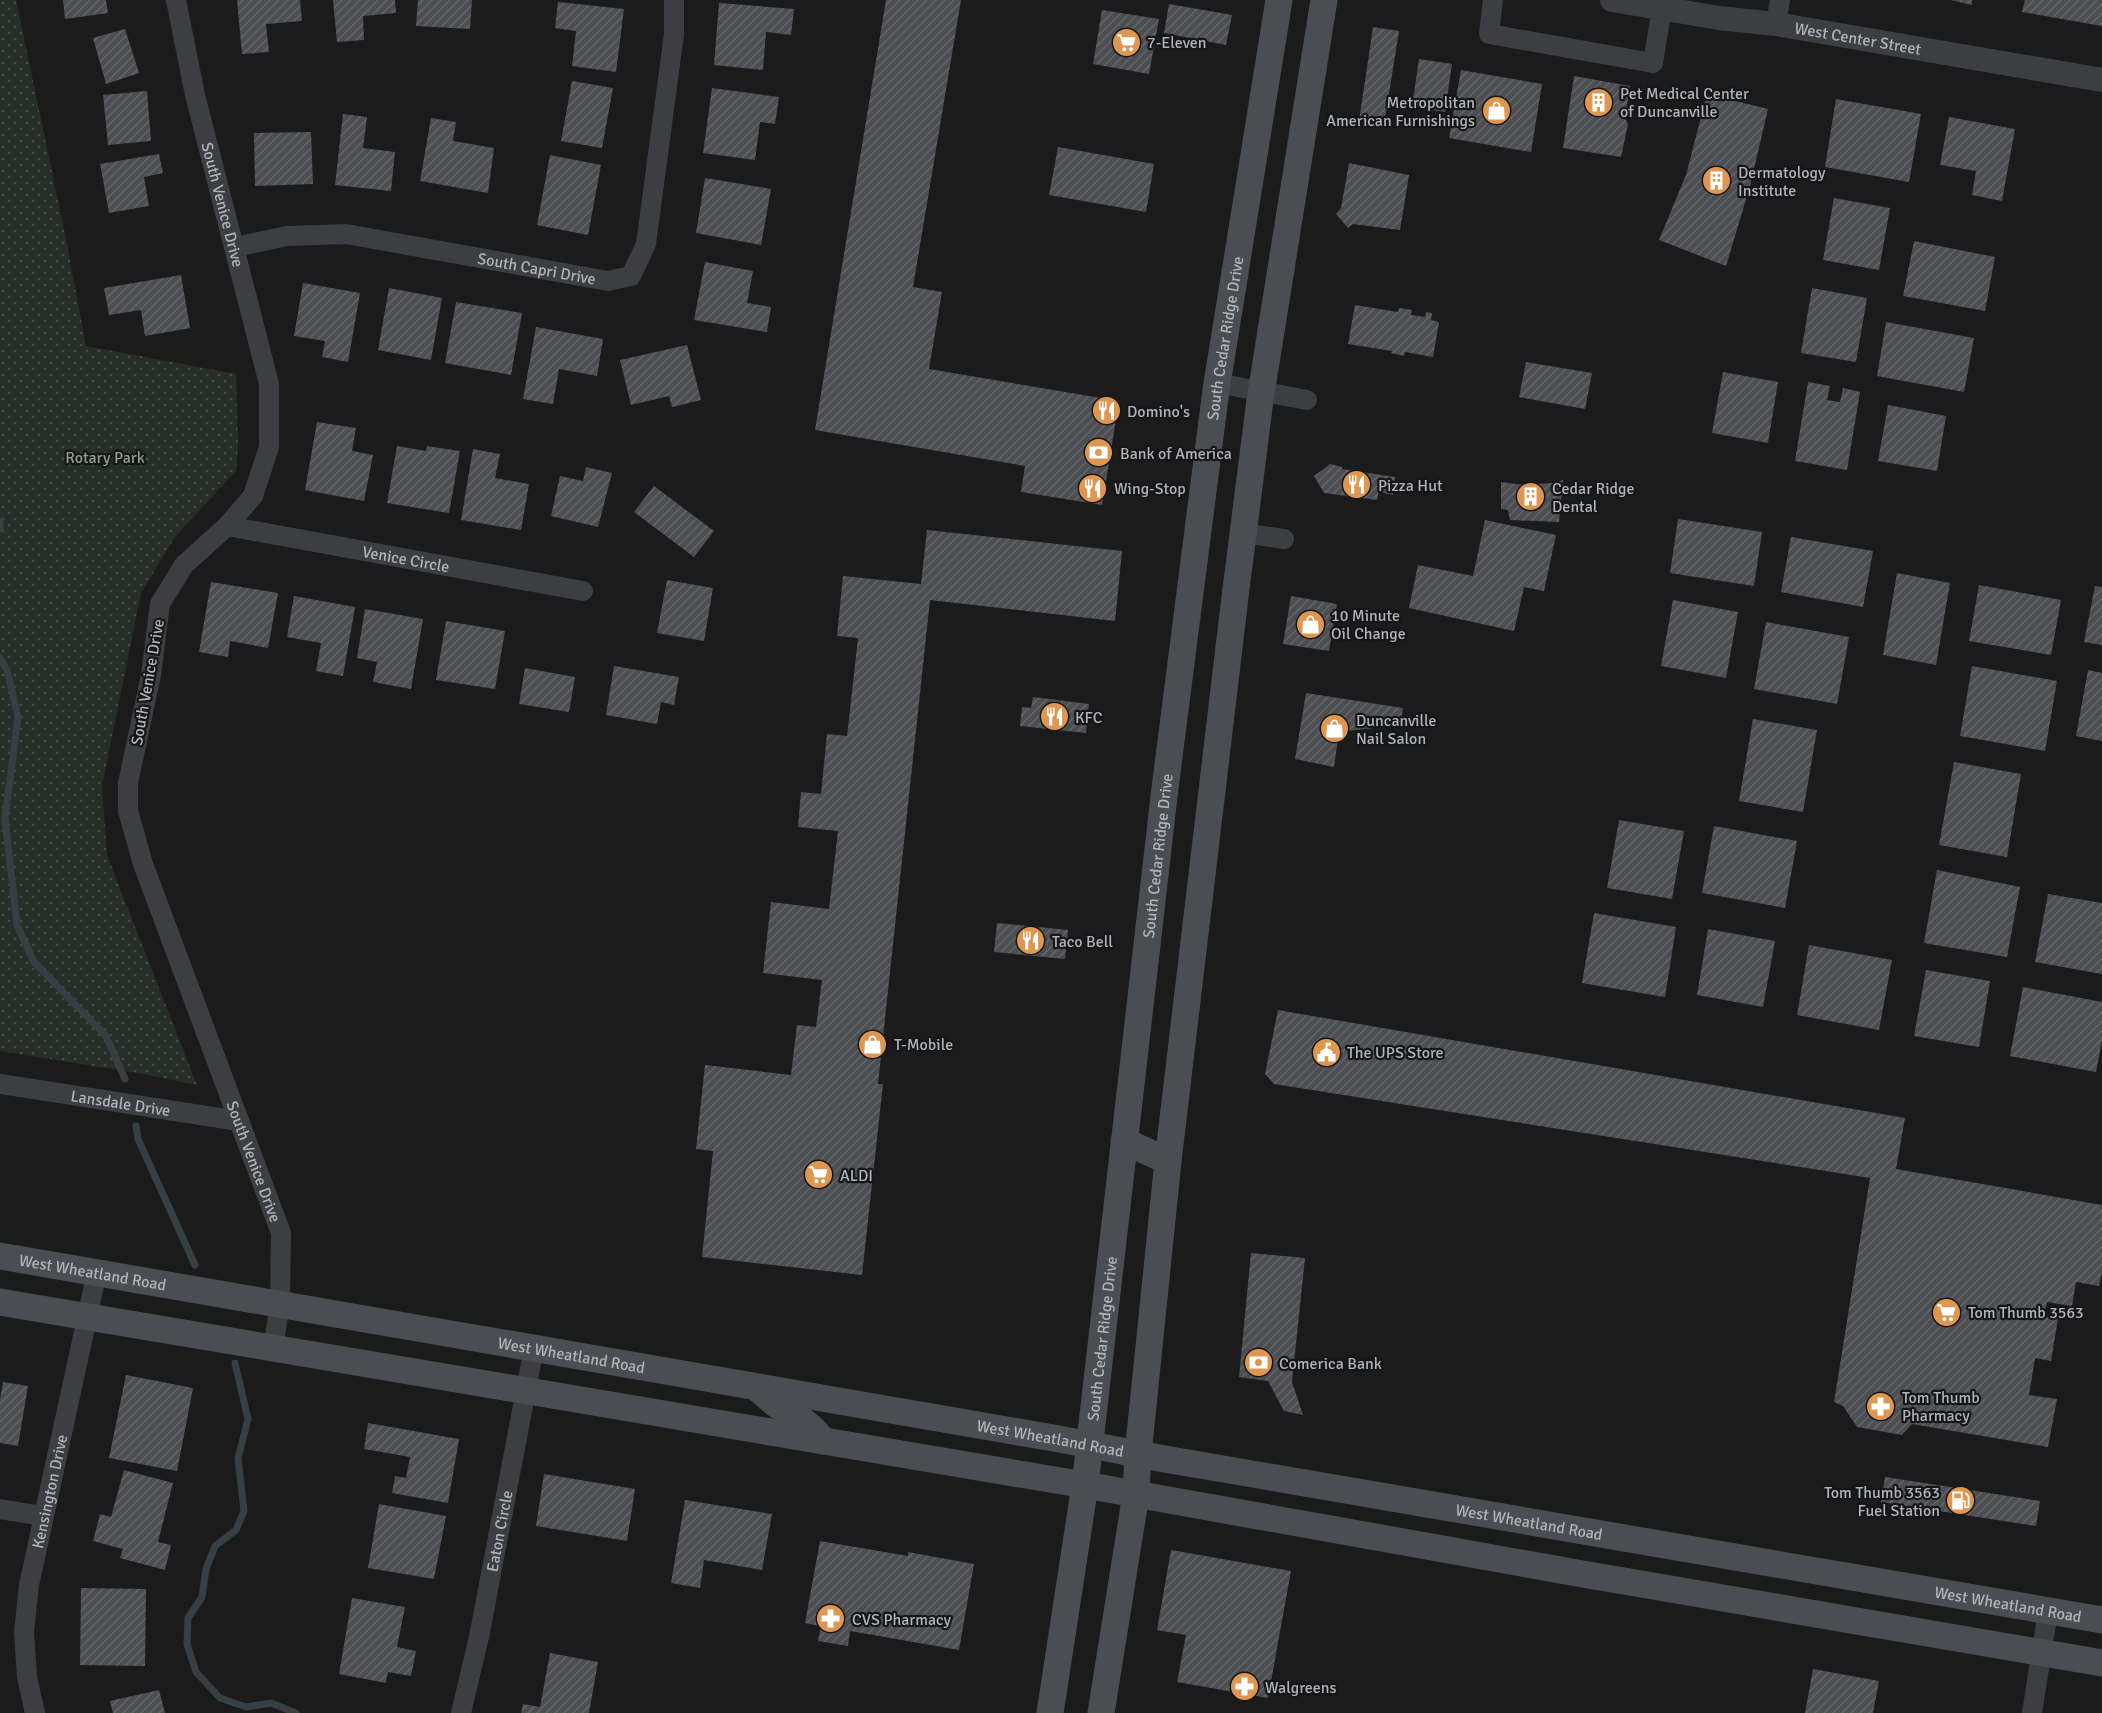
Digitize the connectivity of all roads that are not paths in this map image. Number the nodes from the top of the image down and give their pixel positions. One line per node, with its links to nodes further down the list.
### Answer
1 (176, 0): 11 (street, South Venice Drive)
2 (674, 0): 11 (street, South Capri Drive)
3 (1278, 0): 12 (main road, South Cedar Ridge Drive)
4 (1324, 0): 13 (main road)
5 (1493, 0): 8 (street)
6 (1612, 0): 8 (street, West Center Street)
7 (1780, 0): 9 (street)
8 (1662, 8): 9 (street, West Center Street)
9 (1776, 24): 10 (street, West Center Street)
10 (2102, 80)
11 (235, 247): 15 (street, South Venice Drive)
12 (1217, 382): 13 (street); 19 (main road, South Cedar Ridge Drive)
13 (1262, 390): 14 (street); 16 (main road)
14 (1307, 400)
15 (227, 526): 18 (street, Venice Circle); 22 (street, South Venice Drive)
16 (1243, 533): 17 (street); 20 (main road)
17 (1284, 539)
18 (583, 591)
19 (1166, 788): 20 (main road); 23 (main road, South Cedar Ridge Drive)
20 (1209, 800): 24 (main road)
21 (0, 1084): 22 (street, Lansdale Drive)
22 (239, 1121): 28 (street, South Venice Drive)
23 (1124, 1141): 24 (main road); 35 (main road, South Cedar Ridge Drive)
24 (1167, 1161): 36 (main road)
25 (0, 1256): 26 (main road, West Wheatland Road)
26 (97, 1272): 28 (main road, West Wheatland Road); 29 (street, Kensington Drive)
27 (0, 1302): 29 (main road)
28 (280, 1304): 30 (street, South Venice Drive); 31 (main road, West Wheatland Road)
29 (86, 1317): 30 (main road); 40 (street, Kensington Drive)
30 (273, 1348): 33 (main road)
31 (534, 1348): 32 (main road, West Wheatland Road); 33 (street, Eaton Circle)
32 (754, 1386): 34 (main road); 35 (main road, West Wheatland Road)
33 (526, 1391): 34 (main road); 48 (street, Eaton Circle)
34 (824, 1441): 37 (main road)
35 (1089, 1444): 36 (main road, West Wheatland Road); 37 (main road, South Cedar Ridge Drive)
36 (1138, 1454): 38 (main road); 41 (main road, West Wheatland Road)
37 (1085, 1485): 38 (main road); 49 (main road, South Cedar Ridge Drive)
38 (1136, 1494): 42 (main road); 50 (main road)
39 (0, 1509): 40 (street)
40 (43, 1516): 47 (street, Kensington Drive)
41 (1582, 1531): 42 (main road); 43 (main road, West Wheatland Road)
42 (1577, 1573): 45 (main road)
43 (2048, 1611): 44 (main road, West Wheatland Road); 45 (street)
44 (2102, 1620)
45 (2041, 1652): 46 (main road); 51 (street)
46 (2102, 1663)
47 (35, 1713)
48 (461, 1713)
49 (1050, 1713)
50 (1101, 1713)
51 (2032, 1713)

